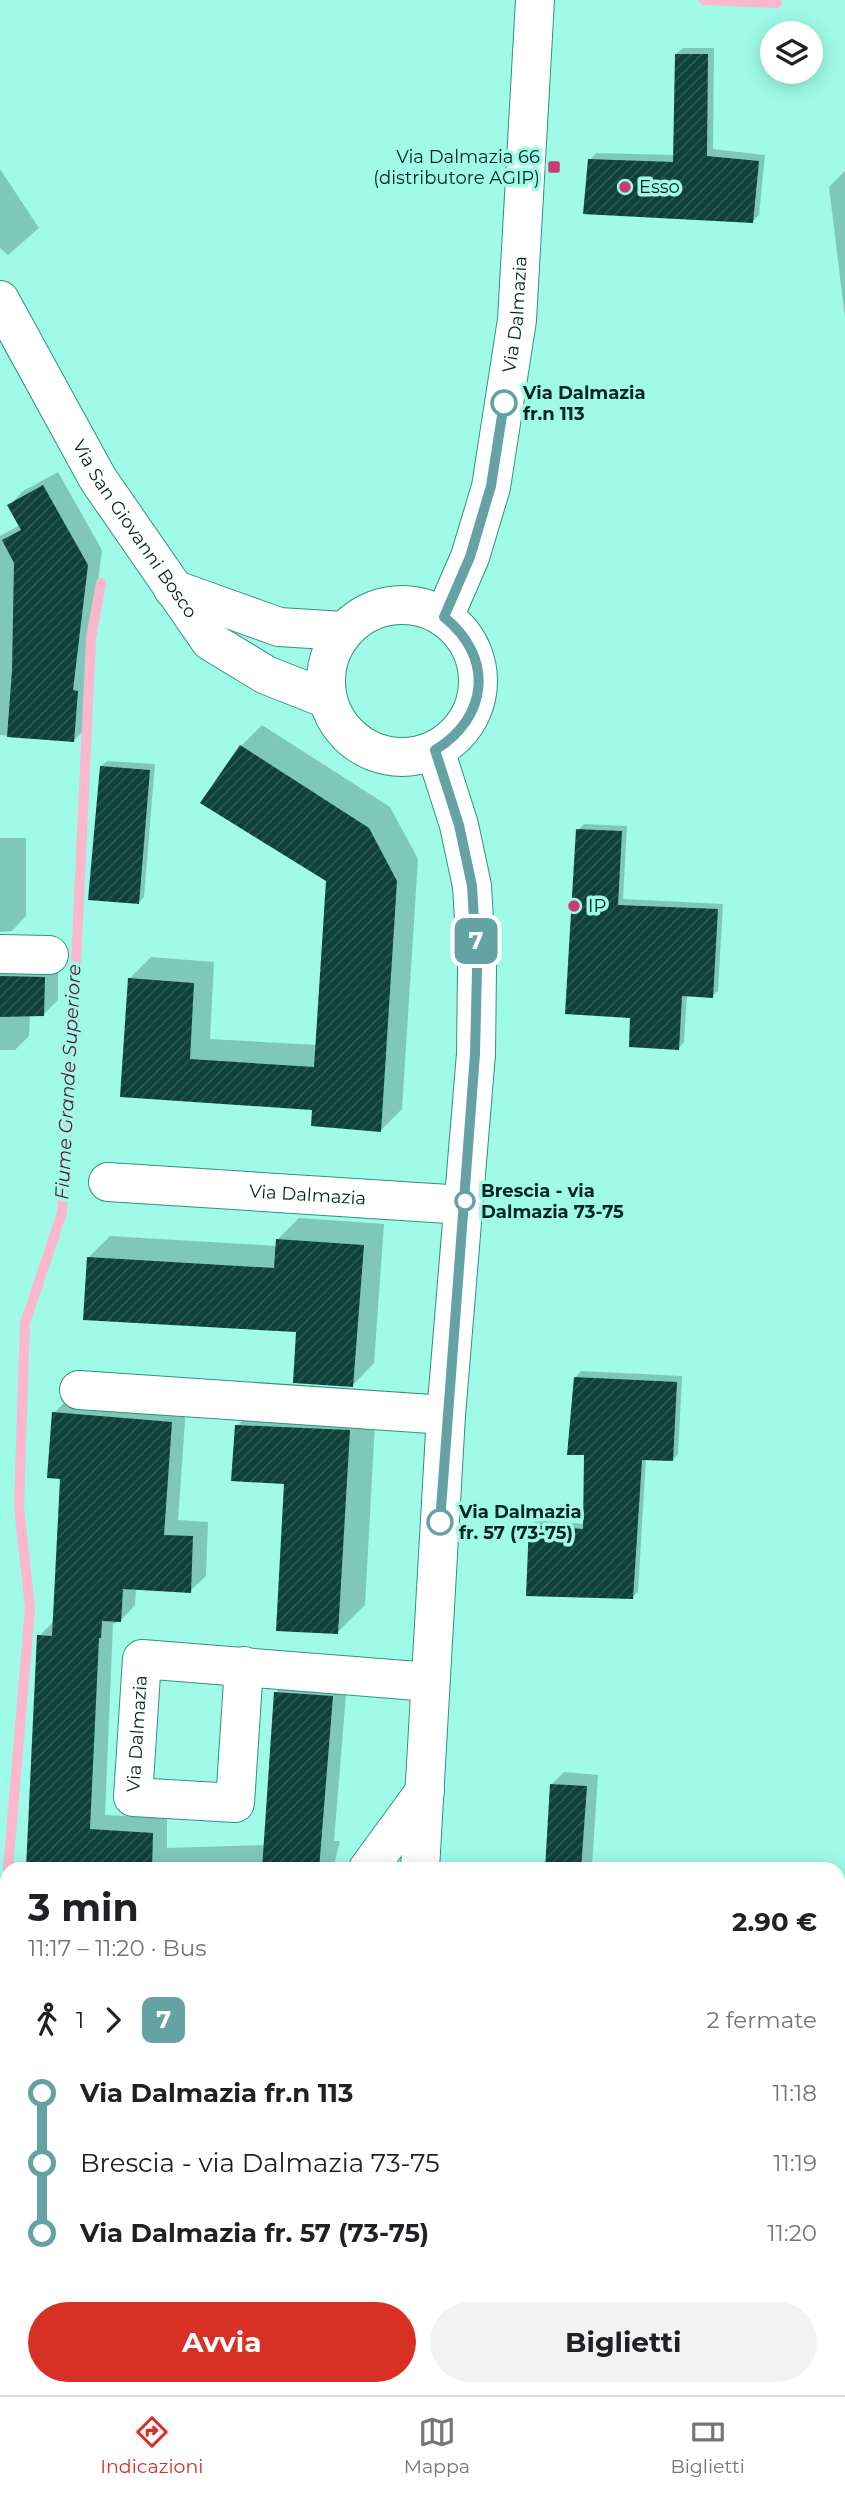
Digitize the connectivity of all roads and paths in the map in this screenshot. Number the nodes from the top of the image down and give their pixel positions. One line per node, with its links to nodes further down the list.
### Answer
1 (535, 0): 4 (main road, Via Dalmazia)
2 (0, 300): 3 (main road, Via San Giovanni Bosco)
3 (173, 589): 5 (main road); 6 (main road, Via San Giovanni Bosco)
4 (444, 617): 5 (main road); 7 (main road)
5 (344, 631): 6 (main road)
6 (327, 699): 7 (main road)
7 (435, 750): 11 (main road)
8 (0, 954): 9 (main road)
9 (49, 955)
10 (108, 1182): 11 (main road, Via Dalmazia)
11 (464, 1205): 13 (main road)
12 (79, 1390): 13 (main road)
13 (446, 1415): 15 (main road)
14 (244, 1667): 15 (main road)
15 (430, 1682): 16 (main road)
16 (425, 1791): 17 (main road); 18 (main road)
17 (373, 1862)
18 (420, 1862)

